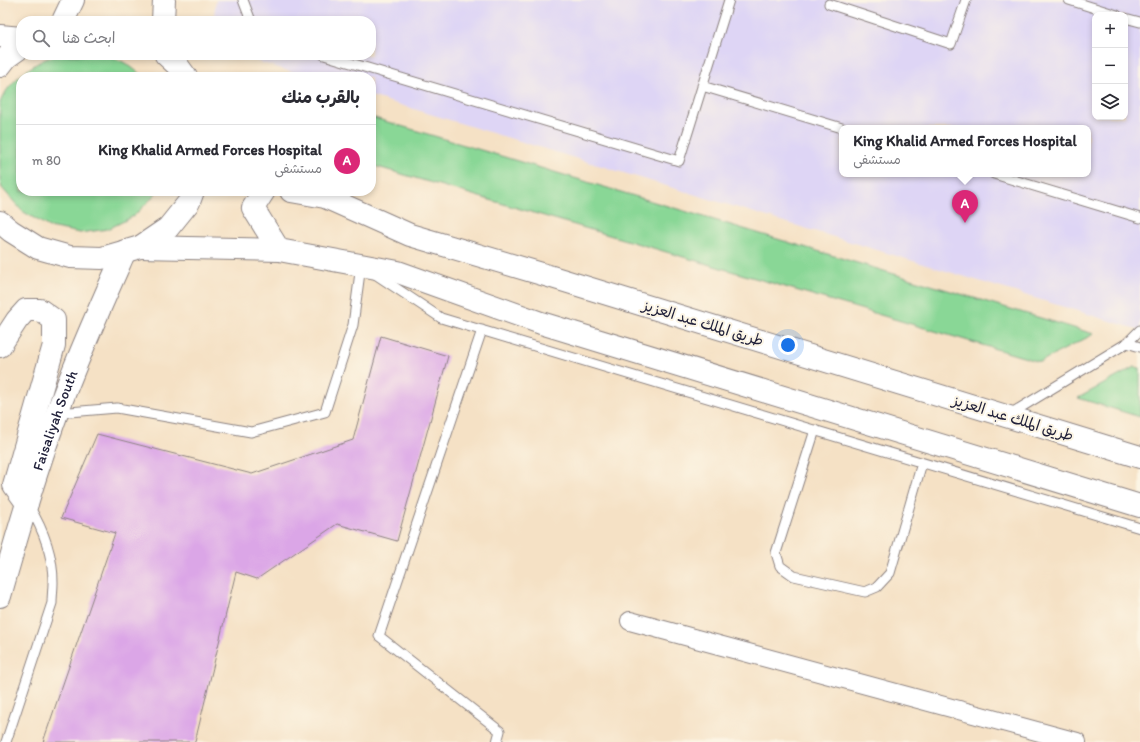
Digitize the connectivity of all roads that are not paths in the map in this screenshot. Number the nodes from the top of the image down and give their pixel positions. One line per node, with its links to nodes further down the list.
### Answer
1 (73, 0): 9 (main road)
2 (164, 0): 10 (main road)
3 (243, 0): 11 (lane)
4 (728, 0): 21 (lane)
5 (966, 0): 7 (lane)
6 (1069, 0): 8 (lane)
7 (829, 4)
8 (1107, 12)
9 (65, 16)
10 (163, 16)
11 (249, 16)
12 (1128, 19): 13 (lane)
13 (1140, 22)
14 (0, 36): 15 (main road)
15 (16, 38)
16 (16, 51): 19 (main road)
17 (171, 60): 20 (main road)
18 (341, 60): 21 (lane)
19 (0, 66)
20 (182, 72)
21 (702, 86): 22 (lane)
22 (839, 127)
23 (1004, 177): 27 (lane)
24 (191, 196): 29 (main road)
25 (261, 196): 30 (main road)
26 (325, 196): 38 (main road, طريق الملك عبد العزيز)
27 (1140, 218)
28 (0, 222): 29 (main road)
29 (132, 249): 30 (main road); 37 (main road, Faisaliyah South)
30 (279, 250): 31 (main road)
31 (361, 265): 32 (lane); 37 (lane); 43 (main road)
32 (482, 330): 39 (lane); 48 (lane)
33 (1140, 330): 34 (lane)
34 (1126, 343): 36 (lane); 38 (lane)
35 (0, 346): 42 (main road)
36 (1140, 347)
37 (57, 413): 42 (main road, Faisaliyah South)
38 (1008, 416): 40 (main road, طريق الملك عبد العزيز)
39 (815, 430): 41 (lane); 41 (lane)
40 (1140, 457)
41 (922, 463): 44 (lane)
42 (26, 503): 45 (main road, Faisaliyah South); 47 (lane)
43 (1140, 506)
44 (1140, 528)
45 (0, 596)
46 (630, 621): 49 (street)
47 (6, 742)
48 (497, 742)
49 (1077, 742)

